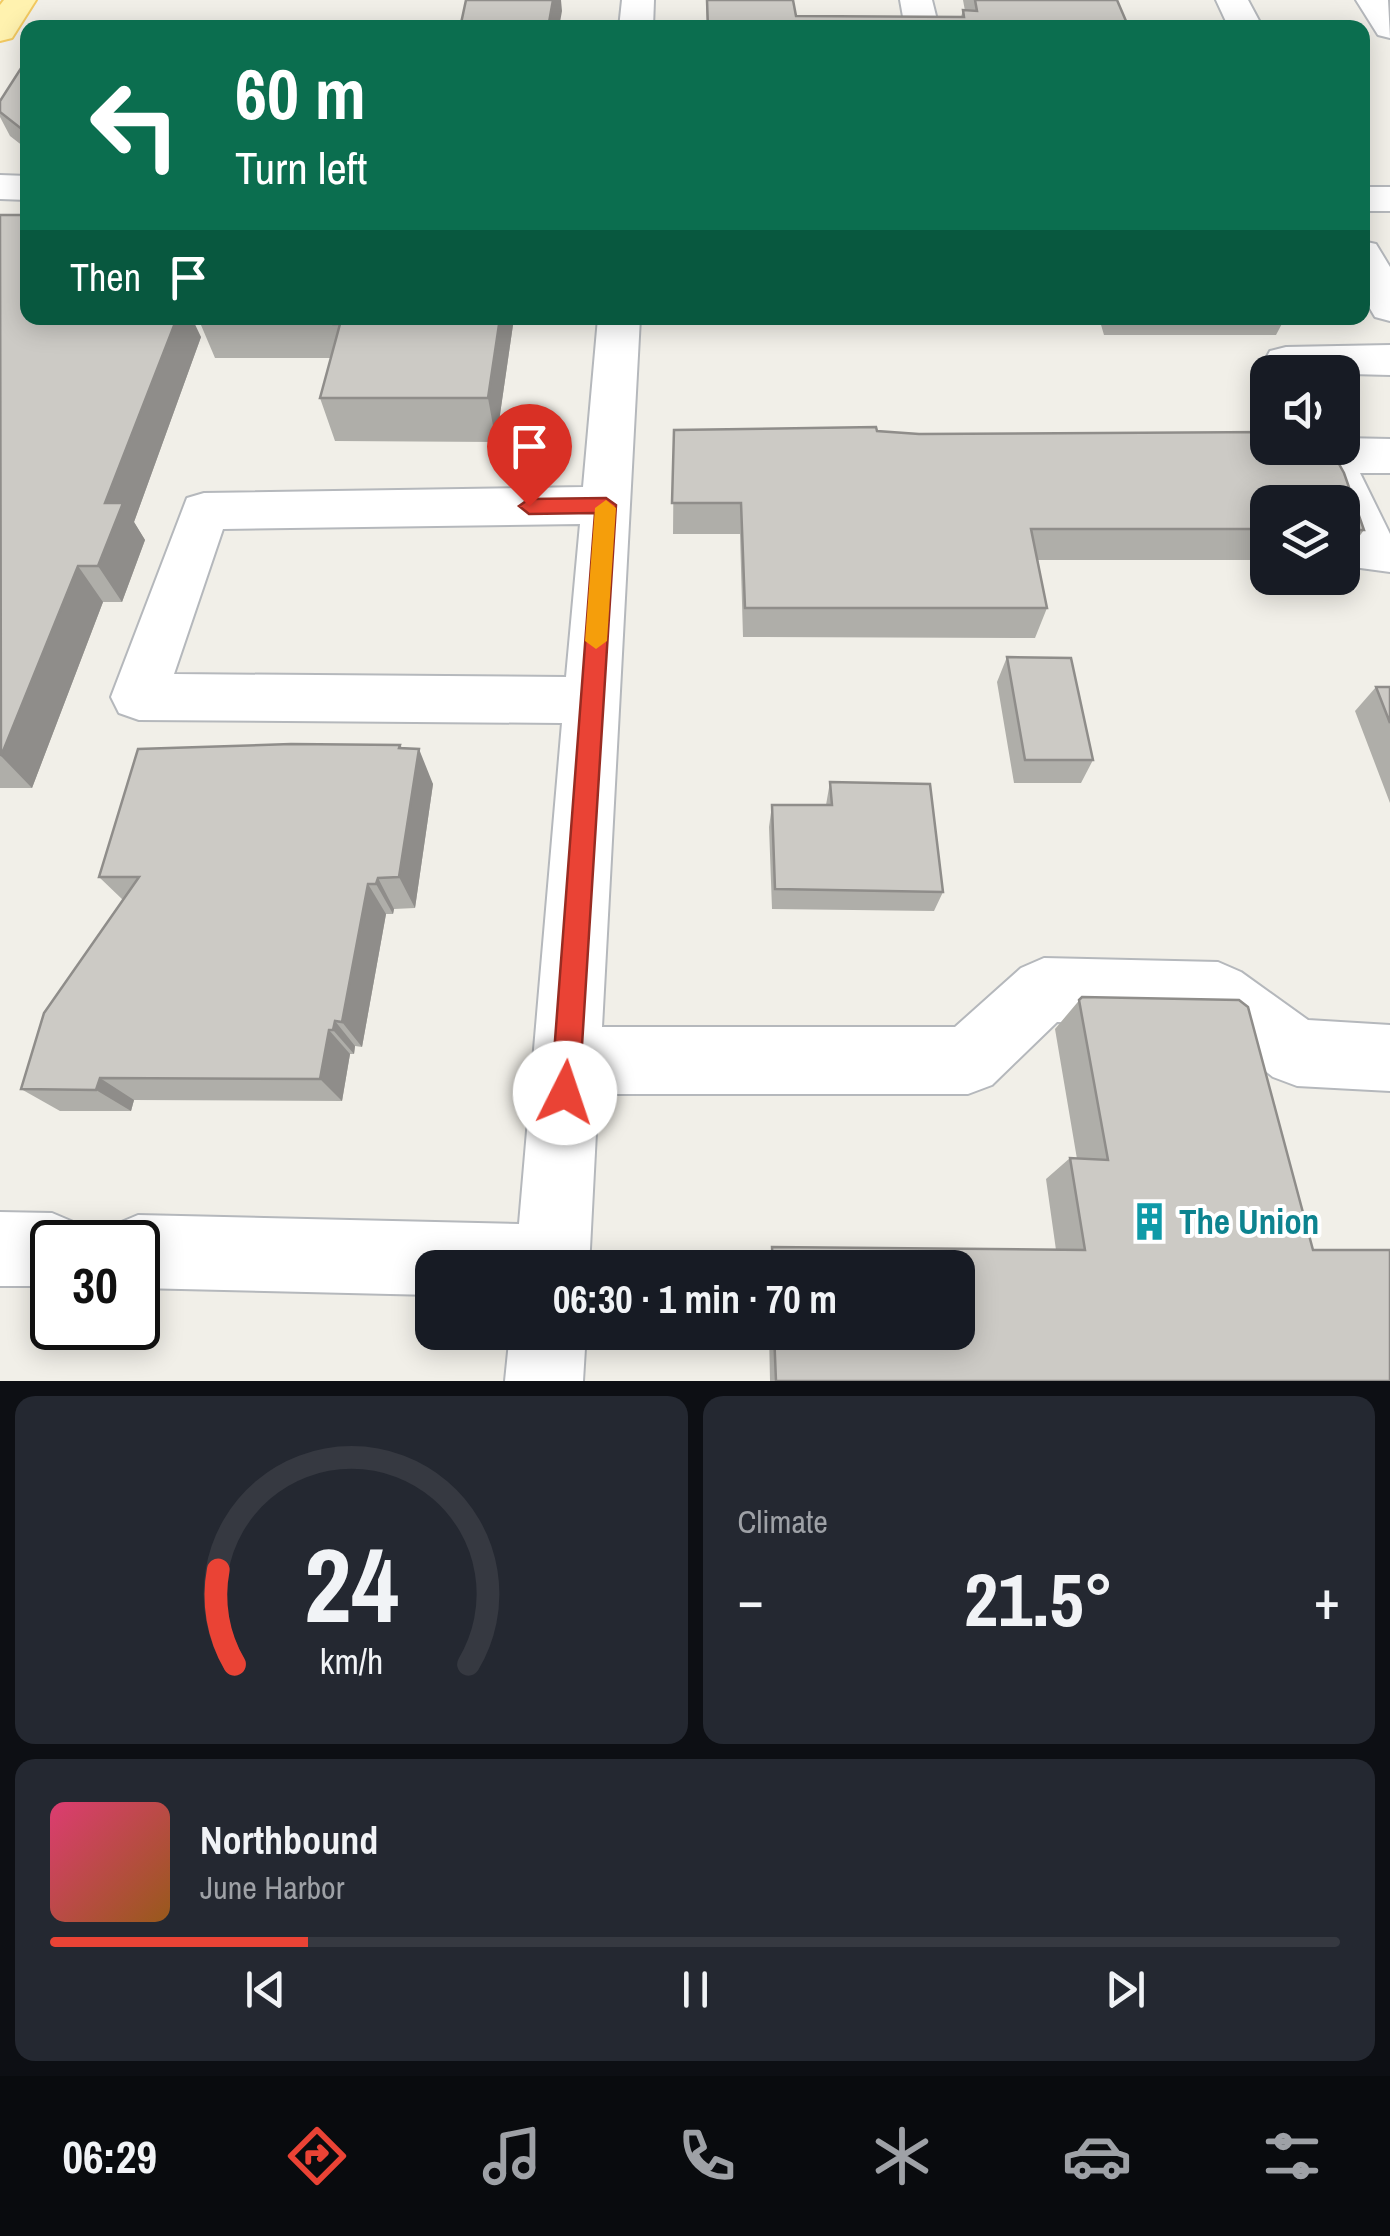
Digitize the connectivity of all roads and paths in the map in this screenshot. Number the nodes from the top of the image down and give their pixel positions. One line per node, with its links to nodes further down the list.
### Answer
1 (20, 0): 4 (main road)
2 (1372, 0): 3 (street)
3 (1390, 28)
4 (0, 31)
5 (1370, 269): 6 (street)
6 (1390, 307)
7 (619, 325): 13 (street)
8 (1390, 360): 9 (street)
9 (1360, 361)
10 (1360, 454): 11 (street)
11 (1390, 456)
12 (1333, 465): 14 (street)
13 (606, 505): 15 (street); 15 (street)
14 (1390, 553)
15 (592, 700): 17 (street)
16 (1390, 1058): 17 (street)
17 (567, 1060): 20 (street)
18 (0, 1249): 19 (street)
19 (30, 1250)
20 (554, 1250)
21 (160, 1254): 22 (street)
22 (415, 1275)
23 (546, 1350): 24 (street)
24 (544, 1381)

